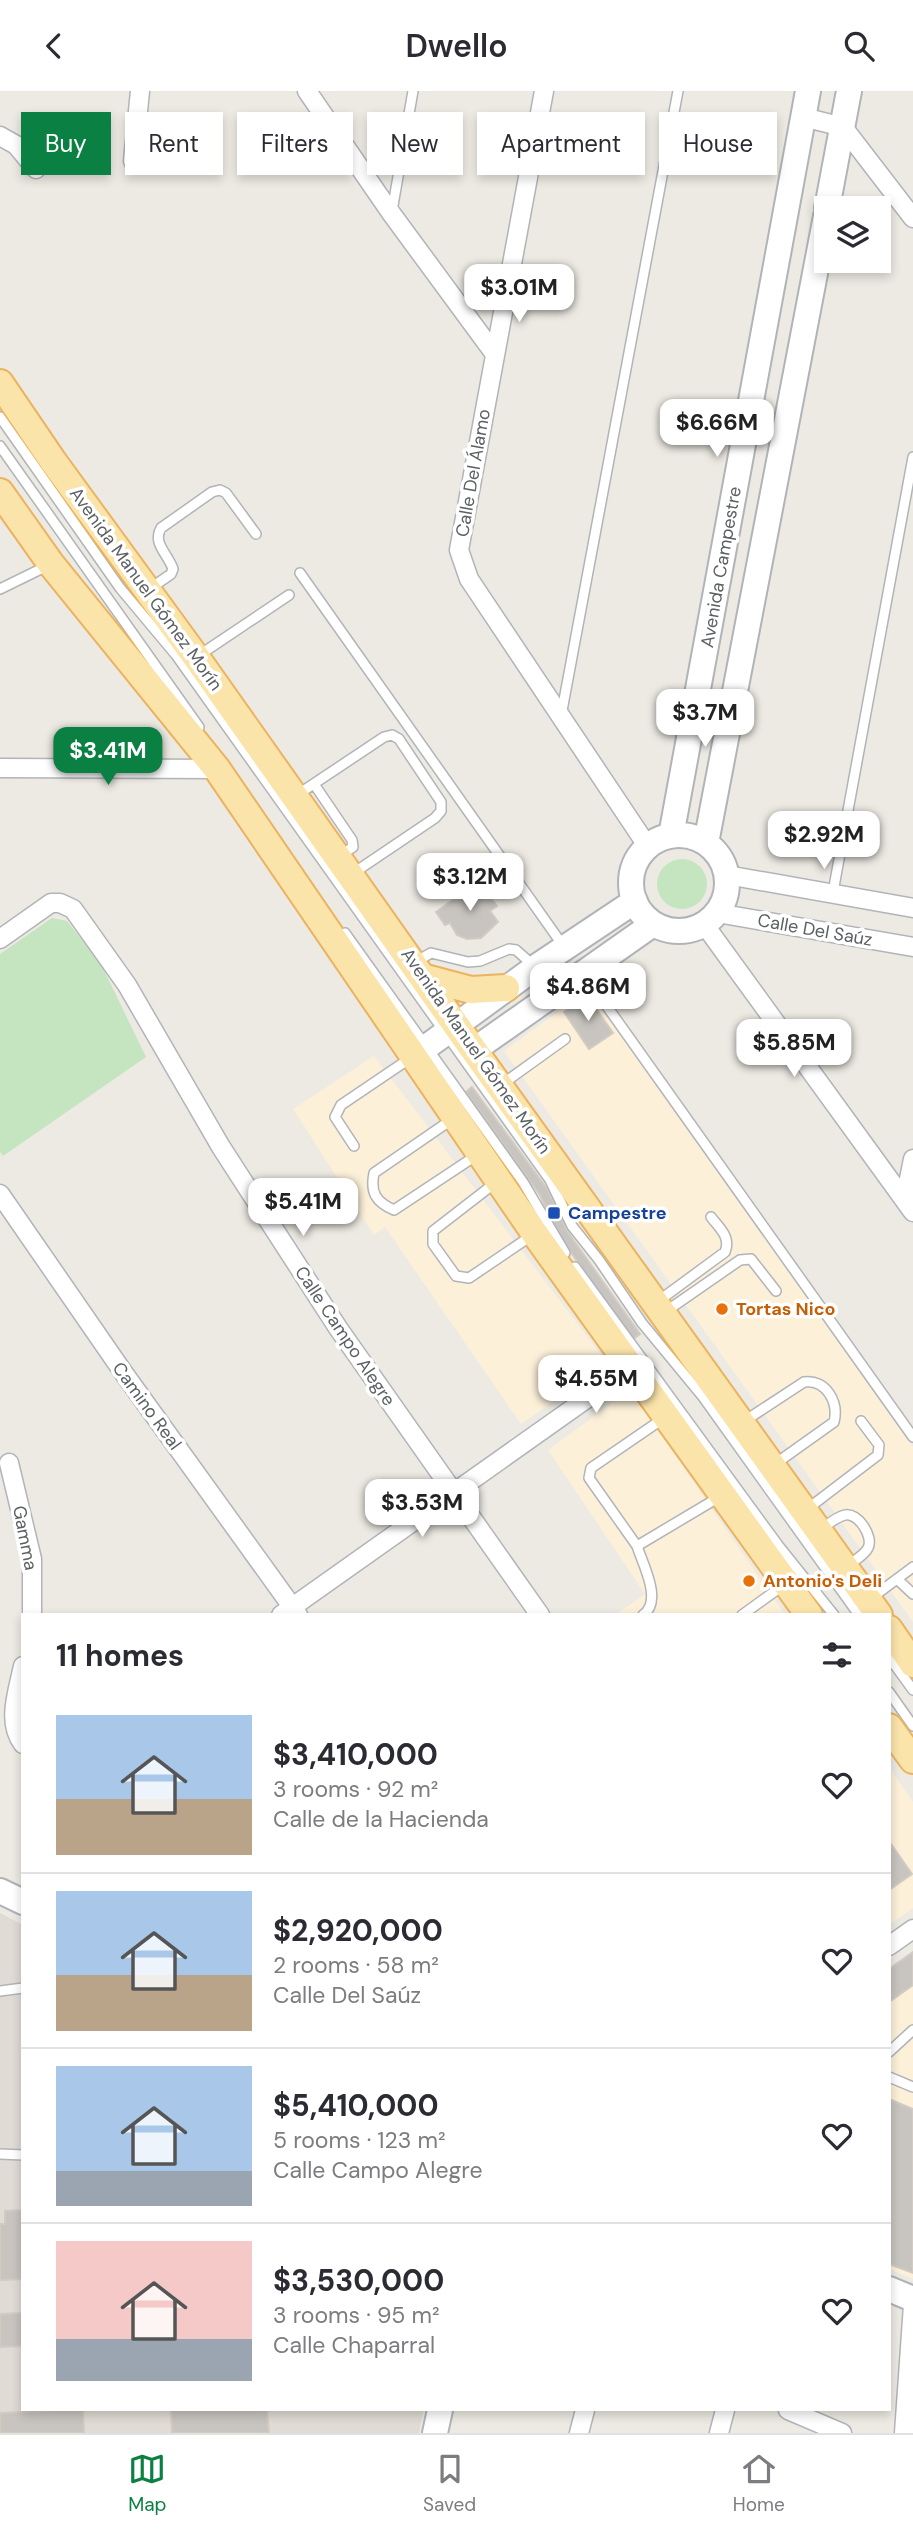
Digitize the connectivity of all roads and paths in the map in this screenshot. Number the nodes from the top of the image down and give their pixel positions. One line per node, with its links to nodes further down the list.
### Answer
1 (140, 91): 8 (street)
2 (307, 91): 16 (street)
3 (413, 91): 16 (lane)
4 (544, 91): 19 (street, Calle Del Álamo)
5 (678, 91): 36 (lane)
6 (808, 91): 9 (street, Avenida Campestre)
7 (849, 91): 10 (street, Avenida Campestre)
8 (138, 112)
9 (803, 117): 10 (street); 13 (street, Avenida Campestre)
10 (843, 127): 14 (street, Avenida Campestre); 17 (street)
11 (0, 136): 12 (street)
12 (21, 151)
13 (790, 189): 15 (street); 26 (street, Avenida Campestre)
14 (829, 196)
15 (814, 201)
16 (391, 213): 19 (street)
17 (913, 218)
18 (815, 273): 27 (street, Avenida Campestre)
19 (494, 353): 36 (street, Calle Del Álamo)
20 (0, 383): 25 (main road, Avenida Manuel Gómez Morín)
21 (0, 411): 25 (main road)
22 (0, 418): 62 (lane)
23 (0, 446): 39 (lane)
24 (913, 457): 49 (lane)
25 (53, 461): 33 (main road, Avenida Manuel Gómez Morín)
26 (736, 484): 27 (street); 37 (street, Avenida Campestre)
27 (773, 491): 38 (street, Avenida Campestre)
28 (1, 495): 30 (main road, Avenida Manuel Gómez Morín)
29 (256, 534): 33 (lane)
30 (51, 564): 32 (lane); 40 (main road, Avenida Manuel Gómez Morín)
31 (300, 573): 56 (lane)
32 (0, 589)
33 (146, 591): 35 (main road, Avenida Manuel Gómez Morín)
34 (289, 595): 35 (lane)
35 (196, 657): 42 (main road, Avenida Manuel Gómez Morín)
36 (561, 716): 46 (street, Calle Del Álamo)
37 (692, 722): 38 (street); 44 (street, Avenida Campestre)
38 (728, 731): 45 (street, Avenida Campestre)
39 (207, 738)
40 (216, 759): 41 (street); 43 (lane); 62 (main road, Avenida Manuel Gómez Morín)
41 (0, 768)
42 (305, 790): 47 (main road, Avenida Manuel Gómez Morín); 47 (lane)
43 (255, 806)
44 (671, 836): 45 (street); 46 (street)
45 (706, 843): 48 (street)
46 (648, 847): 50 (street)
47 (345, 866): 59 (main road, Avenida Manuel Gómez Morín)
48 (727, 875): 49 (street); 52 (street)
49 (833, 892): 51 (street)
50 (635, 901): 53 (street); 56 (street)
51 (913, 908)
52 (711, 919): 53 (street); 57 (street, Calle Del Saúz); 72 (street)
53 (653, 924): 60 (street)
54 (342, 929): 62 (lane)
55 (0, 939): 84 (street, Calle Campo Alegre)
56 (564, 947): 58 (street)
57 (913, 947)
58 (536, 967): 59 (lane); 61 (street)
59 (418, 970): 61 (main road); 62 (main road, Avenida Manuel Gómez Morín)
60 (583, 972): 64 (street); 81 (lane)
61 (506, 988): 62 (street)
62 (435, 1039): 64 (main road, Avenida Manuel Gómez Morín); 66 (main road, Avenida Manuel Gómez Morín); 67 (lane); 93 (lane); 100 (lane)
63 (565, 1039): 65 (lane)
64 (474, 1050): 65 (main road, Avenida Manuel Gómez Morín)
65 (500, 1086): 76 (main road, Avenida Manuel Gómez Morín)
66 (456, 1117): 68 (main road, Avenida Manuel Gómez Morín); 68 (lane)
67 (354, 1146)
68 (481, 1153): 70 (main road, Avenida Manuel Gómez Morín)
69 (913, 1159): 72 (street)
70 (499, 1180): 74 (main road, Avenida Manuel Gómez Morín); 74 (lane)
71 (0, 1194): 94 (street, Camino Real)
72 (909, 1206)
73 (711, 1217): 76 (lane)
74 (535, 1234): 77 (main road, Avenida Manuel Gómez Morín)
75 (776, 1291): 76 (lane)
76 (659, 1308): 80 (main road, Avenida Manuel Gómez Morín)
77 (630, 1367): 78 (main road, Avenida Manuel Gómez Morín); 84 (street)
78 (665, 1417): 85 (main road, Avenida Manuel Gómez Morín); 87 (lane)
79 (861, 1421): 86 (lane)
80 (742, 1423): 83 (main road, Avenida Manuel Gómez Morín); 83 (lane)
81 (913, 1437)
82 (9, 1462): 95 (street, Gamma)
83 (772, 1466): 86 (main road, Avenida Manuel Gómez Morín)
84 (454, 1493): 94 (street); 96 (street, Calle Campo Alegre)
85 (722, 1496): 87 (lane); 91 (main road, Avenida Manuel Gómez Morín)
86 (811, 1521): 89 (main road, Avenida Manuel Gómez Morín); 89 (lane)
87 (637, 1546): 97 (lane)
88 (913, 1567): 90 (lane)
89 (845, 1568): 93 (main road, Avenida Manuel Gómez Morín)
90 (897, 1579): 92 (lane); 93 (lane)
91 (786, 1583): 98 (lane); 99 (main road, Avenida Manuel Gómez Morín)
92 (913, 1594)
93 (869, 1610)
94 (290, 1612)
95 (32, 1613)
96 (539, 1613)
97 (645, 1613)
98 (745, 1613)
99 (808, 1613)
100 (832, 1613)
101 (891, 1632): 103 (main road)
102 (891, 1660): 105 (lane)
103 (913, 1664)
104 (21, 1677): 109 (street)
105 (913, 1690)
106 (891, 1695): 107 (lane)
107 (913, 1725)
108 (891, 1730): 110 (main road)
109 (21, 1741)
110 (913, 1761)
111 (0, 1891): 112 (street)
112 (21, 1901)
113 (913, 1929): 114 (street)
114 (891, 1945)
115 (21, 1988): 116 (lane)
116 (0, 1991)
117 (913, 2030): 118 (lane)
118 (891, 2050)
119 (891, 2078): 120 (lane)
120 (913, 2087)
121 (0, 2154): 122 (lane)
122 (21, 2154)
123 (891, 2290): 124 (street)
124 (913, 2298)
125 (913, 2305): 134 (street)
126 (440, 2411): 130 (street)
127 (585, 2411): 131 (street)
128 (725, 2411): 132 (street)
129 (790, 2411): 133 (street)
130 (435, 2433)
131 (579, 2433)
132 (719, 2433)
133 (842, 2433)
134 (904, 2433)

